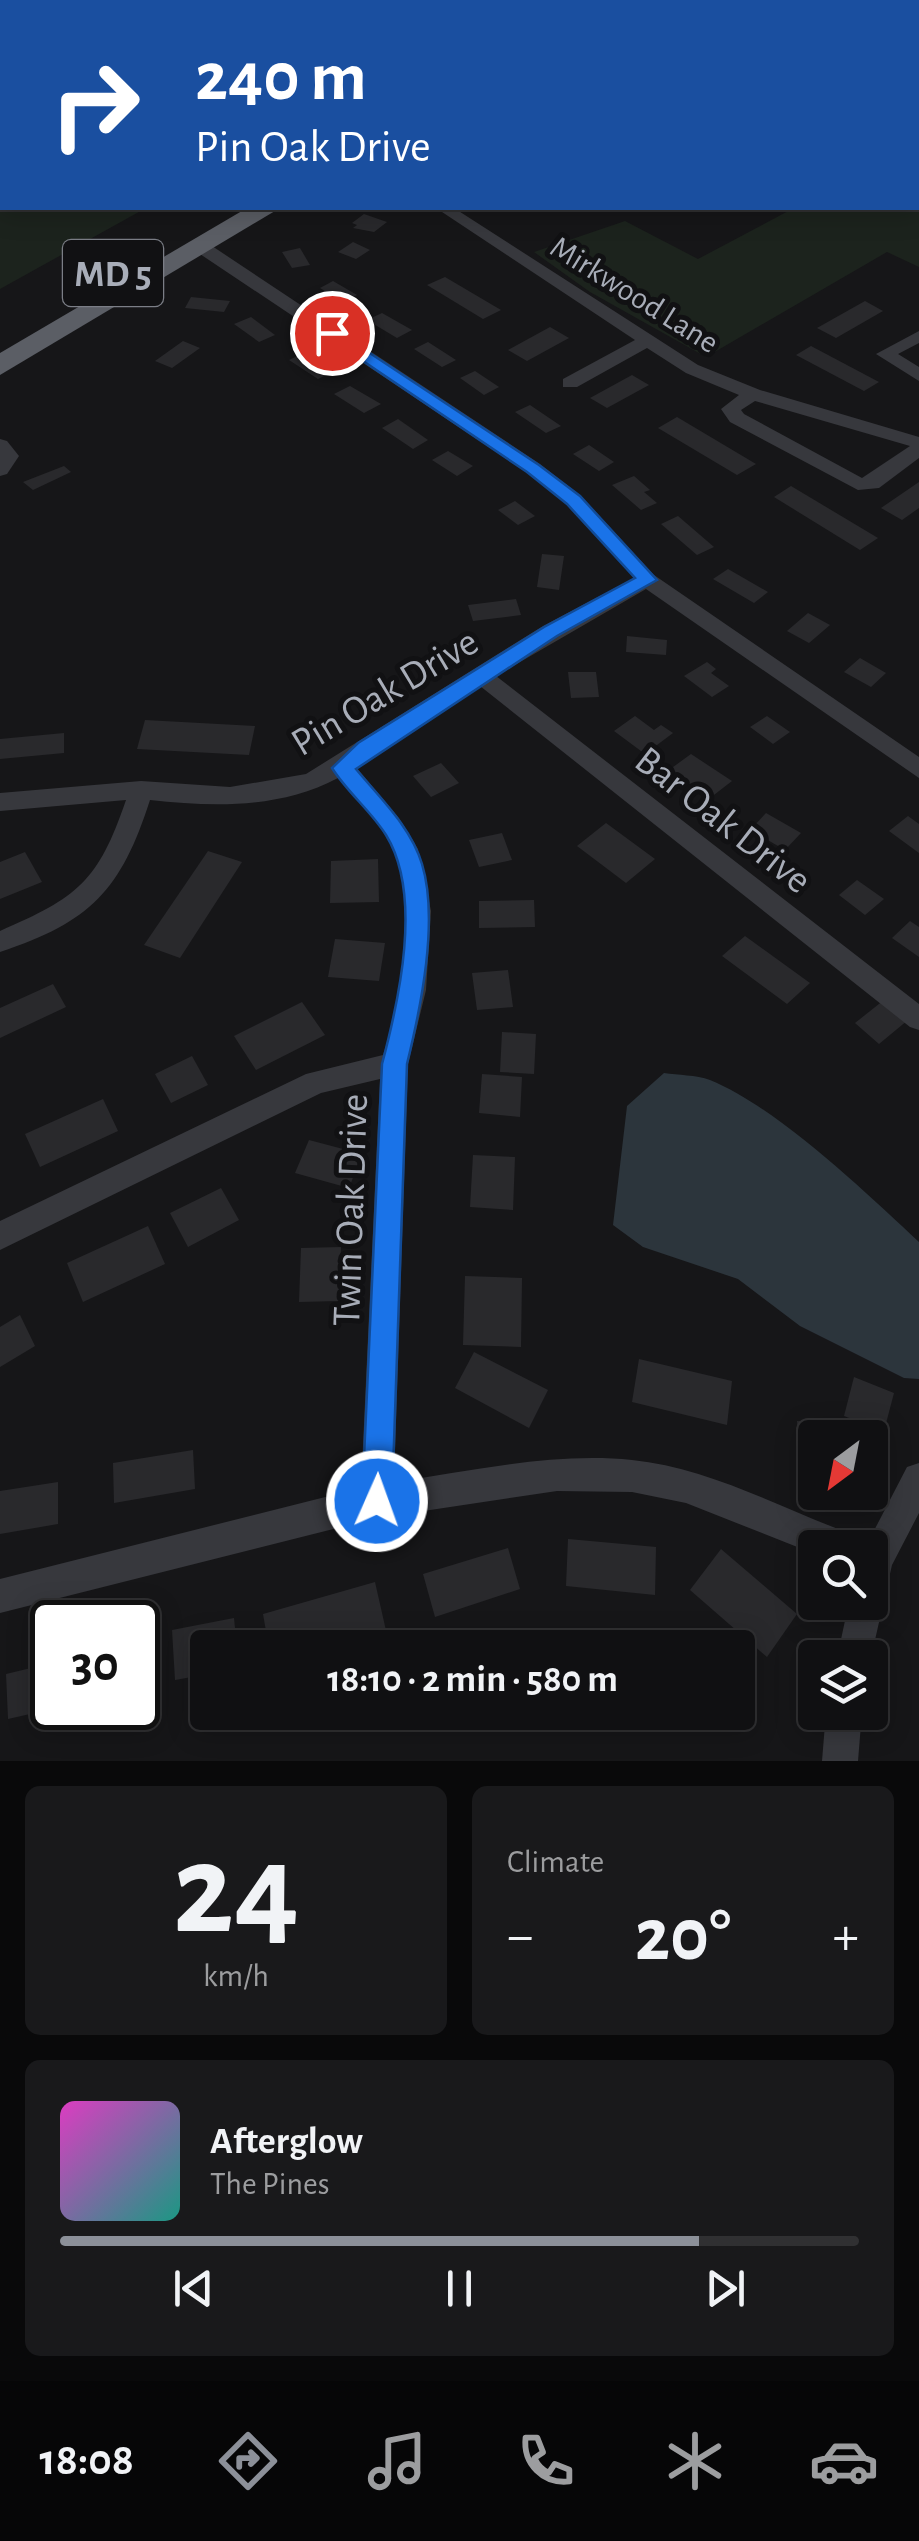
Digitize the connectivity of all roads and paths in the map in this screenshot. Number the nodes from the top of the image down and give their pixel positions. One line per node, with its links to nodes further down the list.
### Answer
1 (223, 210): 8 (highway, MD 5)
2 (240, 210): 5 (highway)
3 (263, 210): 5 (highway, MD 5)
4 (447, 210): 7 (street, Mirkwood Lane)
5 (200, 246): 8 (highway); 15 (street)
6 (919, 336): 9 (street)
7 (647, 341): 10 (street); 11 (street, Mirkwood Lane)
8 (5, 351)
9 (919, 376)
10 (570, 383)
11 (754, 394): 13 (street, Mirkwood Lane); 13 (street)
12 (0, 445): 14 (street)
13 (919, 446)
14 (0, 470)
15 (647, 580): 16 (street, Pin Oak Drive); 18 (street)
16 (483, 677): 17 (street, Pin Oak Drive); 22 (street, Bar Oak Drive)
17 (343, 768): 19 (street, Pin Oak Drive); 23 (street, Twin Oak Drive)
18 (919, 769)
19 (141, 790): 20 (street, Pin Oak Drive); 21 (street)
20 (0, 802)
21 (0, 942)
22 (919, 1019)
23 (394, 1064): 24 (street); 26 (street, Twin Oak Drive)
24 (0, 1236)
25 (919, 1478): 28 (street)
26 (377, 1501): 27 (street); 29 (street)
27 (798, 1531)
28 (888, 1538)
29 (0, 1596)
30 (843, 1730): 31 (street)
31 (840, 1761)

